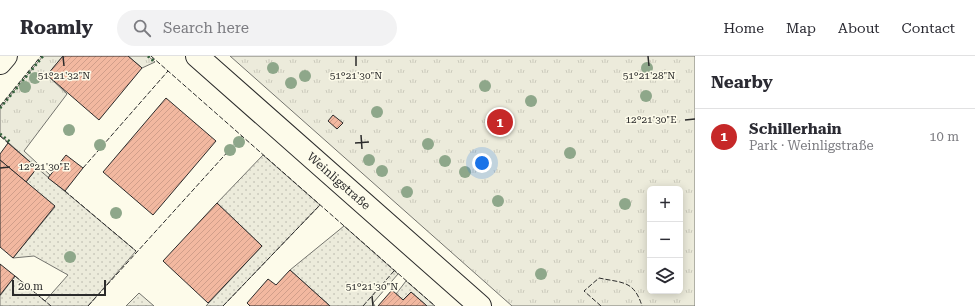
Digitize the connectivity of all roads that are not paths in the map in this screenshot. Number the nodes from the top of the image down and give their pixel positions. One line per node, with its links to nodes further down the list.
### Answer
1 (6, 56): 3 (street)
2 (197, 56): 4 (street, Weinligstraße)
3 (0, 63)
4 (480, 306)

